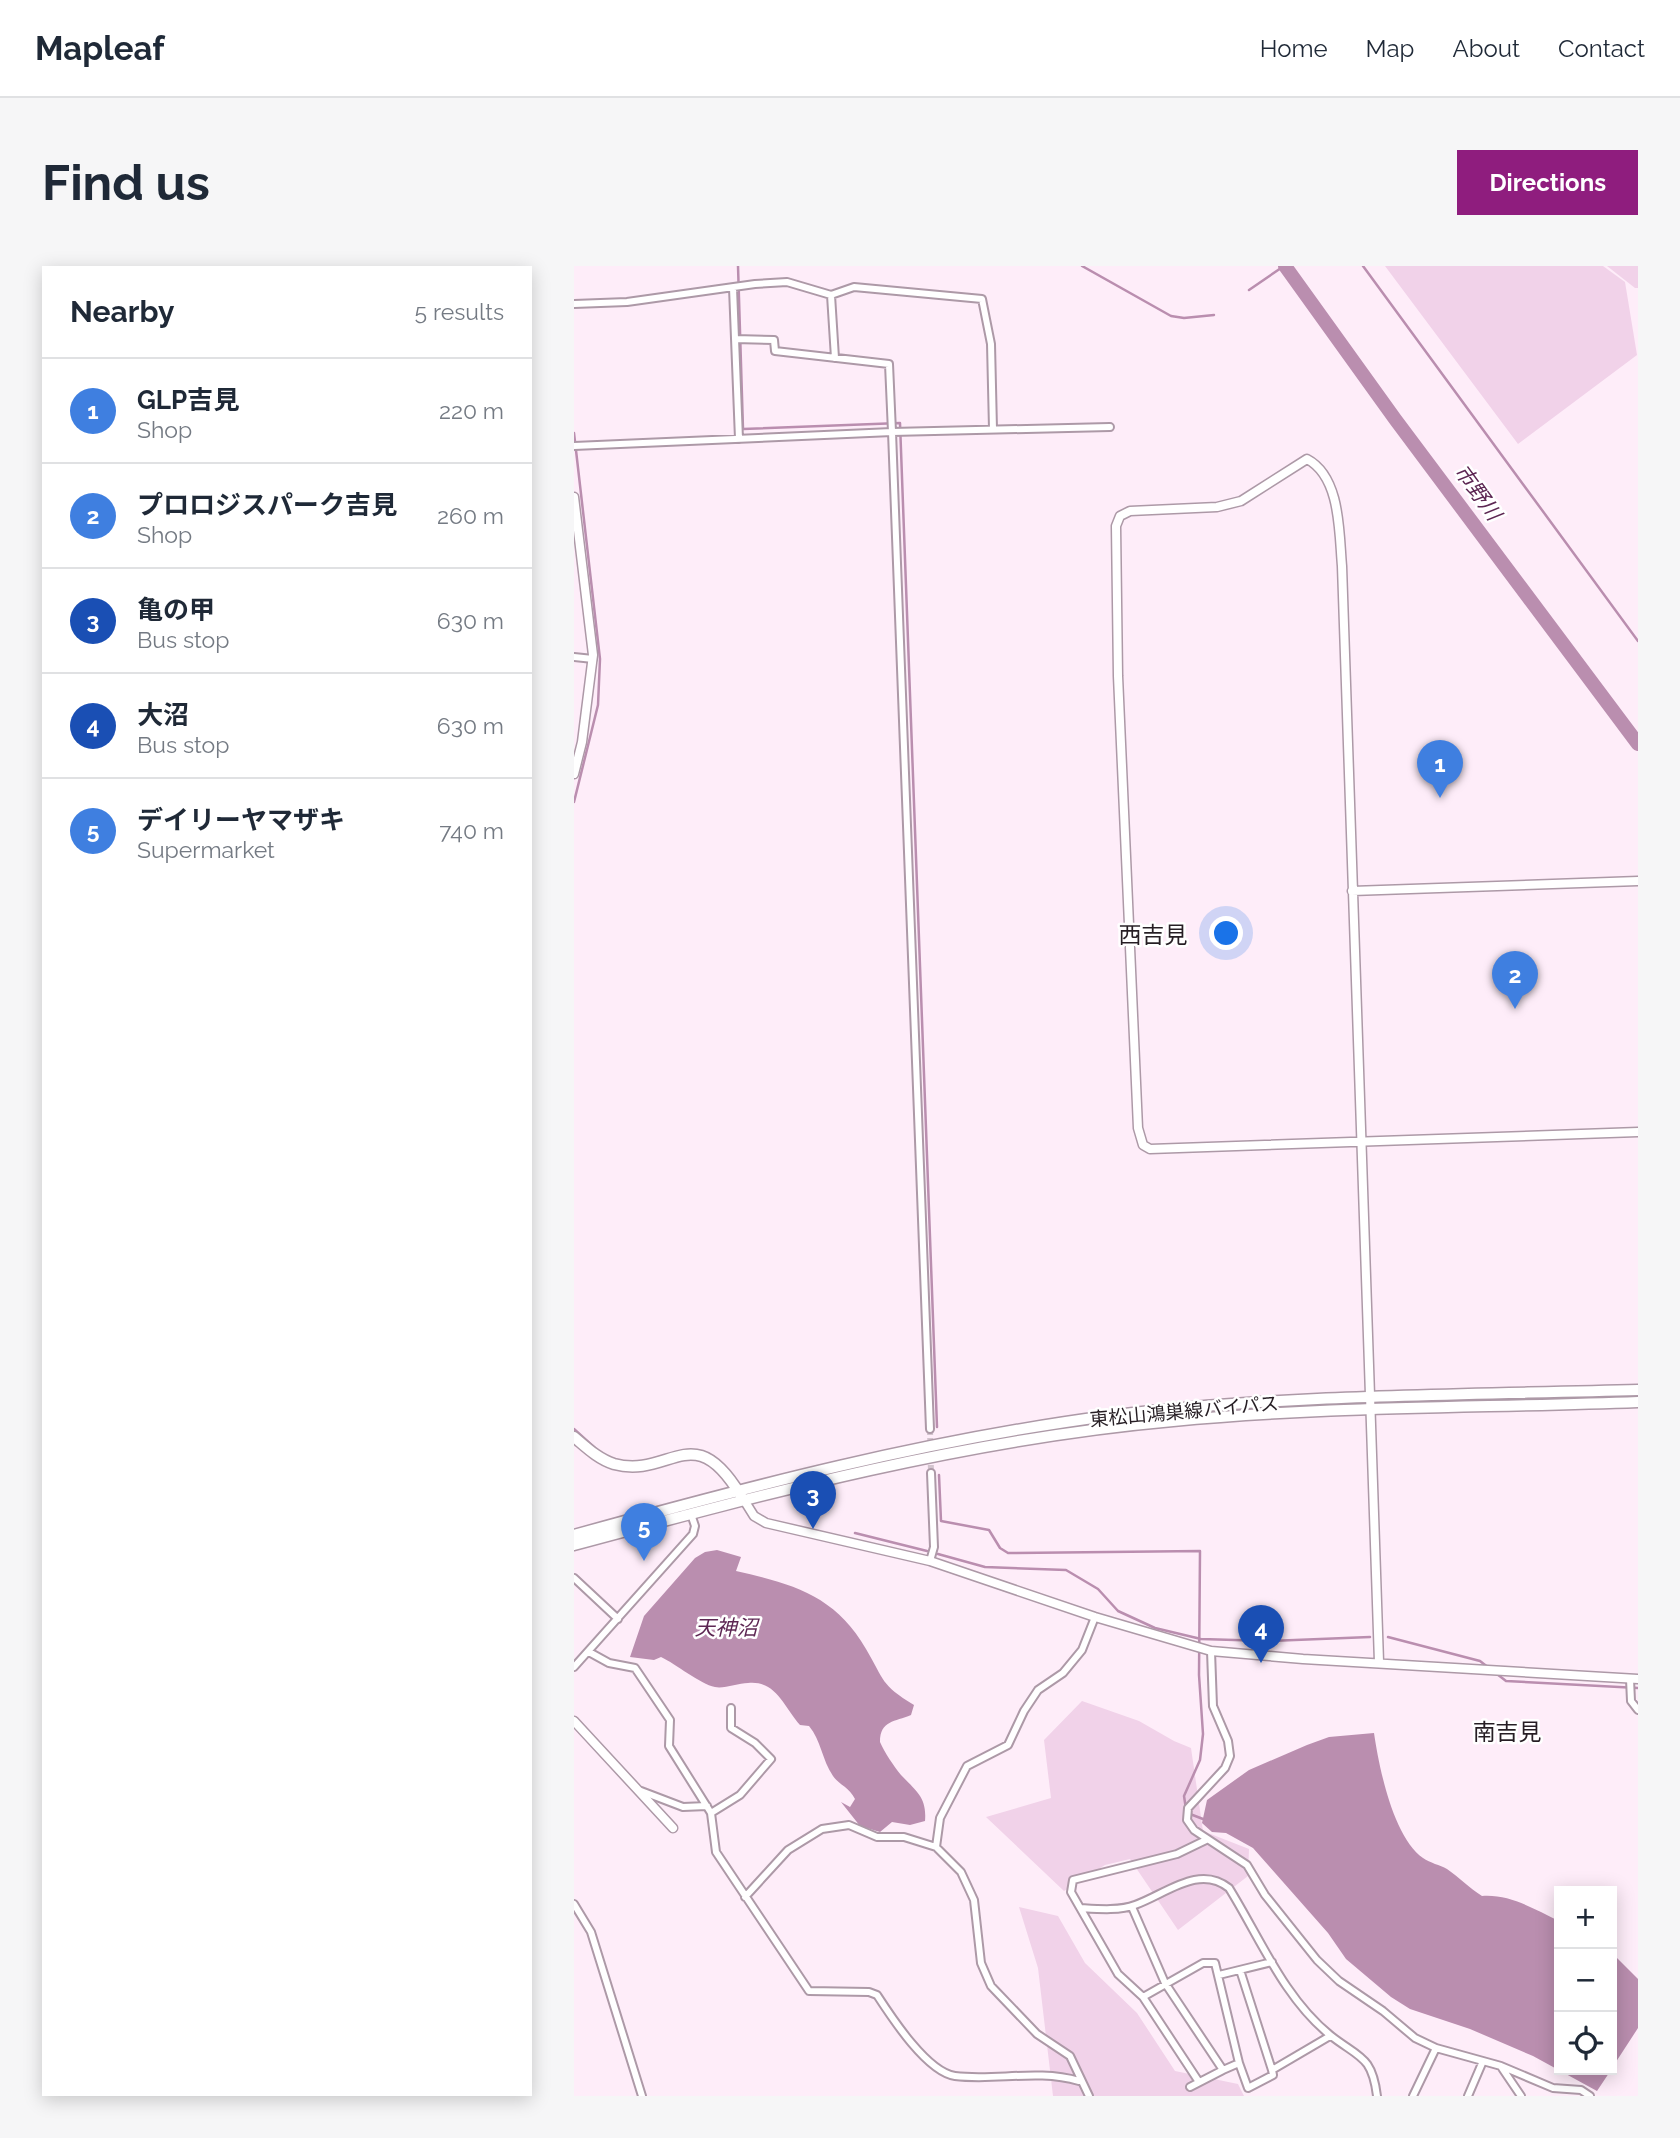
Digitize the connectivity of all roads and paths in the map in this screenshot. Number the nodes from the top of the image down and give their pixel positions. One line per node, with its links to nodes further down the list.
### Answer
1 (733, 288): 2 (street); 3 (street); 4 (street)
2 (831, 295): 5 (street); 7 (street)
3 (574, 304)
4 (739, 339): 5 (street); 9 (street)
5 (835, 358): 8 (street)
6 (1110, 427): 7 (street)
7 (993, 429): 8 (street)
8 (892, 430): 9 (street); 24 (street)
9 (739, 439): 10 (street)
10 (574, 446)
11 (574, 497): 13 (street)
12 (574, 657): 13 (street)
13 (593, 659): 14 (street)
14 (578, 741): 15 (street)
15 (574, 774)
16 (1638, 881): 17 (street)
17 (1352, 891): 19 (street); 19 (street)
18 (1638, 1132): 19 (street)
19 (1360, 1143): 21 (street)
20 (1638, 1390): 21 (main road, 東松山鴻巣線バイパス)
21 (1370, 1398): 23 (street); 27 (main road, 東松山鴻巣線バイパス)
22 (1638, 1402): 23 (main road, 東松山鴻巣線バイパス)
23 (1370, 1411): 27 (main road, 東松山鴻巣線バイパス); 37 (street)
24 (930, 1429)
25 (574, 1437): 27 (main road)
26 (931, 1473): 31 (street)
27 (741, 1496): 28 (main road); 29 (main road); 31 (street)
28 (691, 1514): 30 (main road); 34 (street)
29 (574, 1535)
30 (574, 1545)
31 (930, 1561): 33 (street)
32 (574, 1578): 34 (street)
33 (1095, 1617): 35 (street); 47 (street)
34 (618, 1619): 36 (street)
35 (1211, 1650): 37 (street); 46 (street)
36 (589, 1652): 38 (street); 44 (street)
37 (1379, 1662): 39 (street)
38 (574, 1667)
39 (1634, 1679): 41 (street)
40 (731, 1708): 44 (street)
41 (1638, 1710)
42 (574, 1721): 43 (street)
43 (635, 1789): 44 (street); 45 (street)
44 (709, 1809): 48 (street)
45 (673, 1828)
46 (1206, 1840): 51 (street); 58 (street)
47 (936, 1847): 48 (street); 64 (street)
48 (745, 1897): 64 (street)
49 (574, 1904): 67 (street)
50 (1132, 1906): 51 (street); 52 (street); 55 (street)
51 (1080, 1908): 56 (street)
52 (1272, 1962): 53 (street); 57 (street)
53 (1240, 1970): 54 (street); 63 (street)
54 (1219, 1975): 55 (street); 60 (street)
55 (1165, 1983): 56 (street); 62 (street)
56 (1143, 1997): 65 (street)
57 (1330, 2036): 63 (street); 69 (street)
58 (1436, 2048): 59 (street); 70 (street)
59 (1483, 2061): 61 (street); 71 (street)
60 (1239, 2063): 62 (street); 63 (street)
61 (1501, 2066): 72 (street); 73 (street)
62 (1223, 2070): 65 (street)
63 (1272, 2070)
64 (1079, 2081): 68 (street)
65 (1199, 2082): 66 (street)
66 (1190, 2087)
67 (642, 2096)
68 (1088, 2096)
69 (1377, 2096)
70 (1413, 2096)
71 (1468, 2096)
72 (1521, 2096)
73 (1590, 2096)

